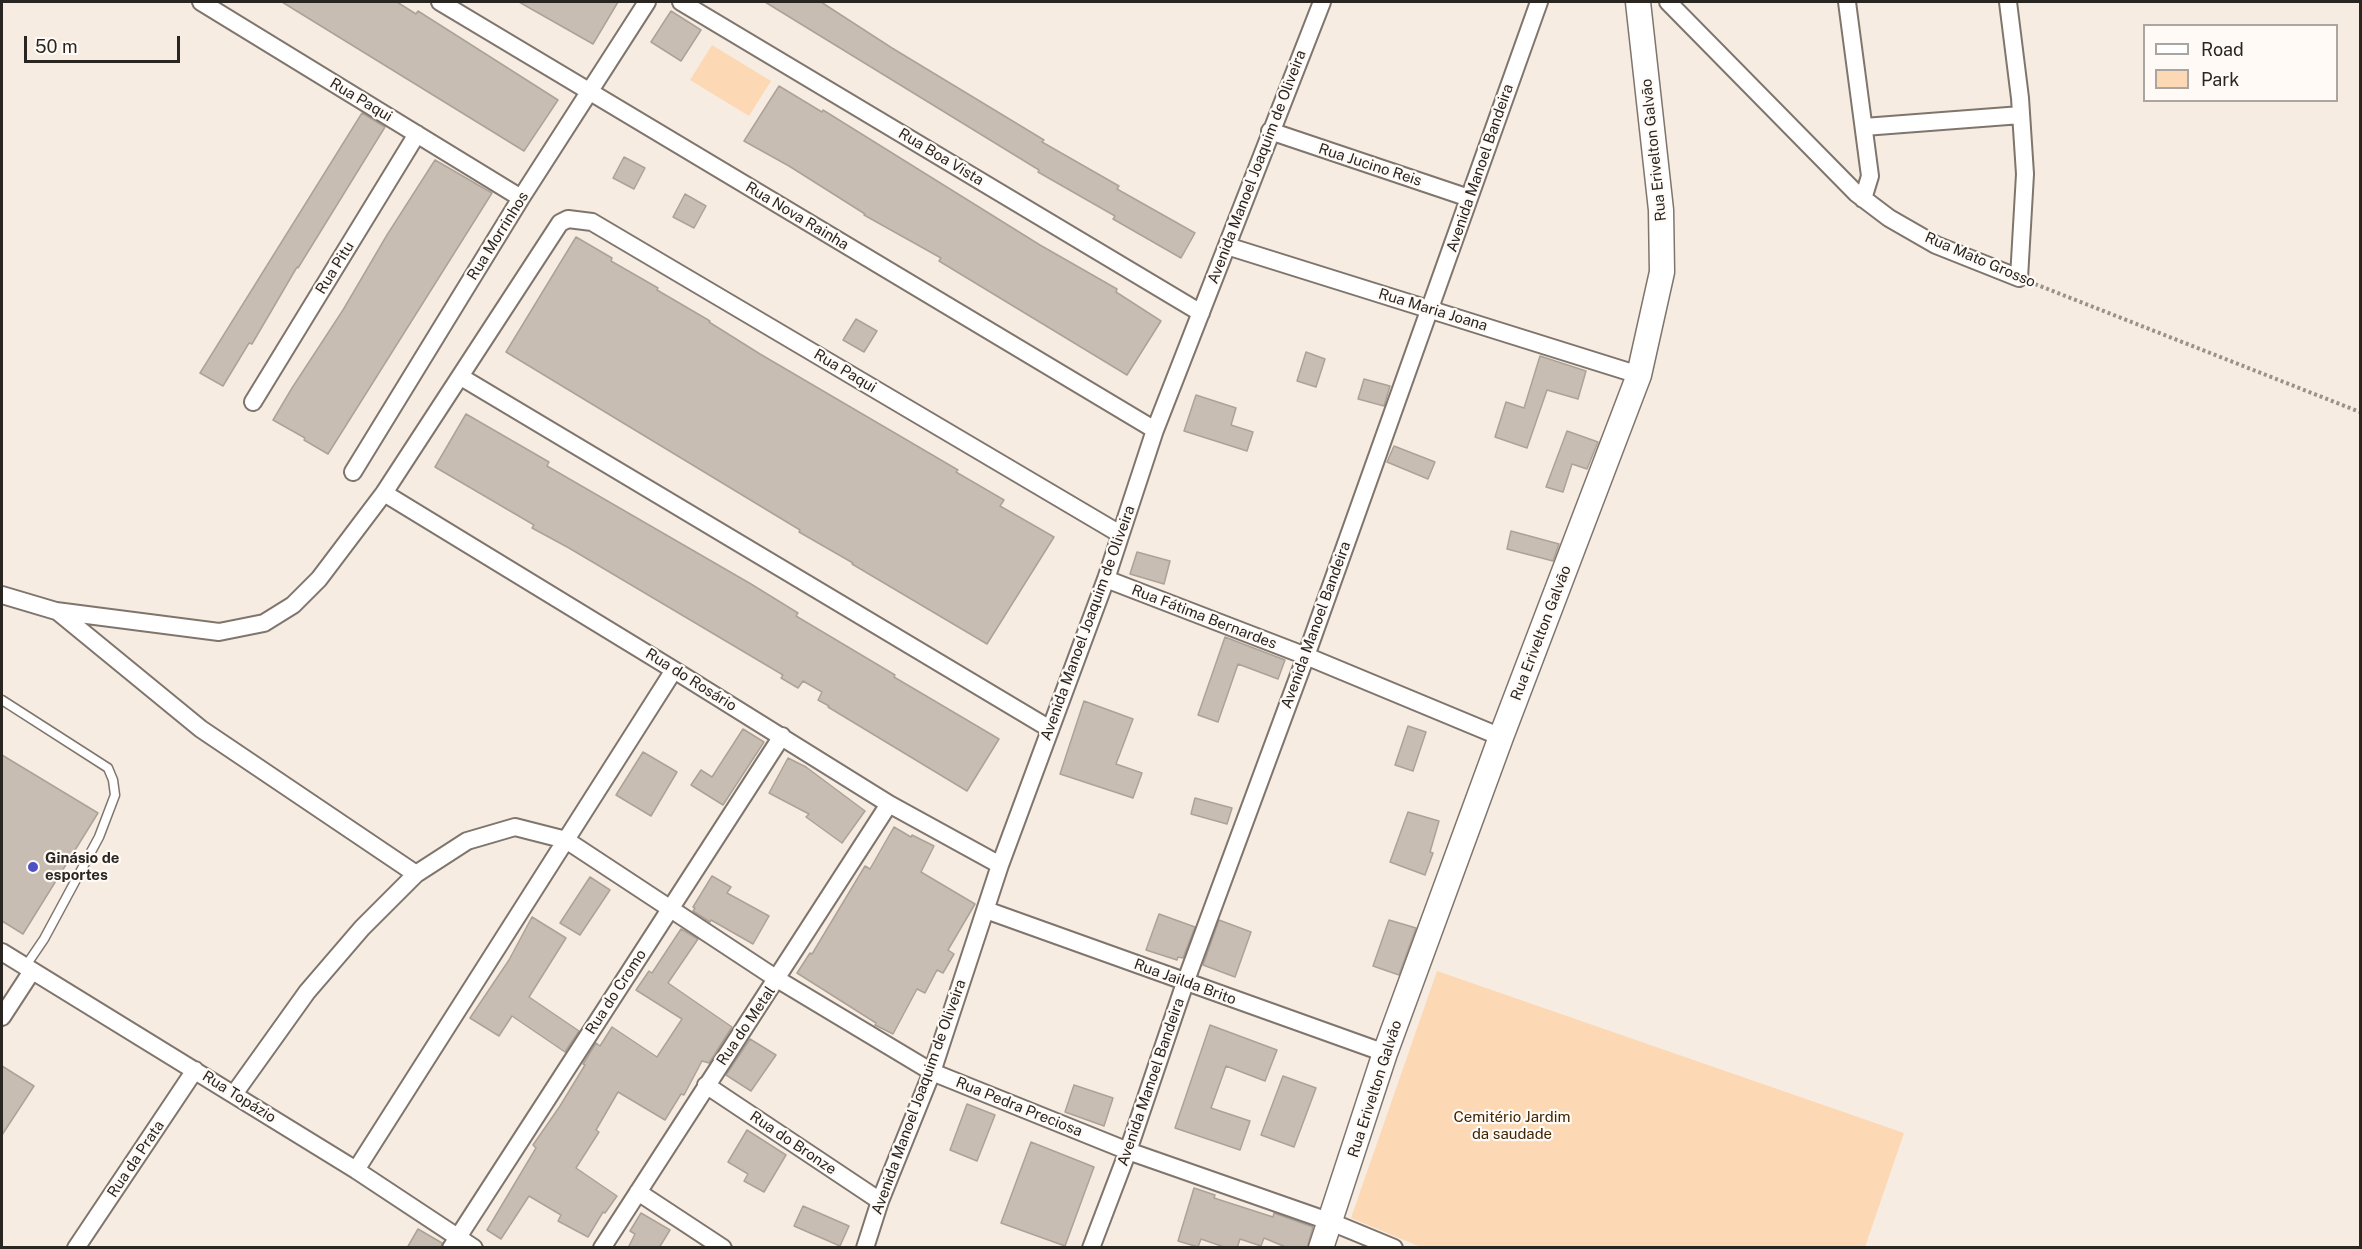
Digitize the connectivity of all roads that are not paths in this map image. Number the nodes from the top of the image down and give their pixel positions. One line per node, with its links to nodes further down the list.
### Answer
1 (201, 2): 15 (street, Rua Paqui)
2 (440, 2): 11 (street, Rua Nova Rainha)
3 (647, 2): 11 (street, Rua Morrinhos)
4 (681, 2): 21 (street, Rua Boa Vista)
5 (1322, 2): 14 (street, Avenida Manoel Joaquim de Oliveira)
6 (1539, 2): 17 (street, Avenida Manoel Bandeira)
7 (1638, 2): 22 (main road, Rua Erivelton Galvão)
8 (1668, 2): 18 (street, Rua Mato Grosso)
9 (1847, 2): 13 (street)
10 (2008, 2): 12 (street)
11 (589, 92): 16 (street, Rua Morrinhos); 25 (street, Rua Nova Rainha)
12 (2021, 115): 13 (street); 18 (street, Rua Mato Grosso)
13 (1864, 127): 18 (street)
14 (1270, 131): 17 (street, Rua Jucino Reis); 19 (street, Avenida Manoel Joaquim de Oliveira)
15 (417, 134): 16 (street, Rua Paqui); 24 (street, Rua Pitu)
16 (522, 198): 26 (street, Rua Morrinhos)
17 (1469, 198): 20 (street, Avenida Manoel Bandeira)
18 (1863, 199)
19 (1227, 246): 20 (street, Rua Maria Joana); 21 (street, Avenida Manoel Joaquim de Oliveira)
20 (1430, 309): 22 (street, Rua Maria Joana); 32 (street, Avenida Manoel Bandeira)
21 (1201, 314): 25 (street, Avenida Manoel Joaquim de Oliveira)
22 (1639, 375): 37 (main road, Rua Erivelton Galvão)
23 (461, 376): 27 (street); 28 (street, Rua Paqui); 35 (street)
24 (253, 402)
25 (1155, 430): 28 (street, Avenida Manoel Joaquim de Oliveira)
26 (353, 472)
27 (384, 493): 31 (street); 33 (street, Rua do Rosário)
28 (1120, 534): 29 (street, Avenida Manoel Joaquim de Oliveira)
29 (1106, 579): 32 (street, Rua Fátima Bernardes); 35 (street, Avenida Manoel Joaquim de Oliveira)
30 (2, 595): 31 (street)
31 (56, 611): 41 (street)
32 (1306, 656): 37 (street, Rua Fátima Bernardes); 47 (street, Avenida Manoel Bandeira)
33 (674, 670): 36 (street, Rua do Rosário); 39 (street)
34 (2, 700): 45 (lane)
35 (1050, 729): 40 (street, Avenida Manoel Joaquim de Oliveira)
36 (782, 736): 38 (street, Rua do Rosário); 42 (street, Rua do Cromo)
37 (1501, 738): 49 (main road, Rua Erivelton Galvão)
38 (889, 804): 40 (street, Rua do Rosário); 46 (street, Rua do Metal)
39 (566, 840): 41 (street, Rua Pedra Preciosa); 42 (street, Rua Pedra Preciosa); 55 (street)
40 (1000, 865): 43 (street, Avenida Manoel Joaquim de Oliveira)
41 (416, 874): 53 (street)
42 (670, 910): 46 (street, Rua Pedra Preciosa); 59 (street, Rua do Cromo)
43 (986, 910): 47 (street, Rua Jailda Brito); 51 (street, Avenida Manoel Joaquim de Oliveira)
44 (2, 952): 45 (street, Rua Topázio)
45 (28, 969): 48 (street); 50 (street, Rua Topázio)
46 (777, 979): 51 (street, Rua Pedra Preciosa); 52 (street, Rua do Metal)
47 (1185, 983): 49 (street, Rua Jailda Brito); 54 (street, Avenida Manoel Bandeira)
48 (2, 1017)
49 (1385, 1053): 58 (main road, Rua Erivelton Galvão)
50 (195, 1070): 53 (street, Rua Topázio); 60 (street, Rua da Prata)
51 (932, 1072): 54 (street, Rua Pedra Preciosa); 57 (street, Avenida Manoel Joaquim de Oliveira)
52 (706, 1085): 56 (street, Rua do Metal); 57 (street, Rua do Bronze)
53 (234, 1094): 55 (street, Rua Topázio)
54 (1128, 1150): 58 (street, Rua Pedra Preciosa); 65 (street, Avenida Manoel Bandeira)
55 (356, 1170): 59 (street, Rua Topázio)
56 (638, 1192): 62 (street, Rua do Metal); 63 (street)
57 (880, 1201): 64 (street, Avenida Manoel Joaquim de Oliveira)
58 (1331, 1222): 66 (main road, Rua Erivelton Galvão); 67 (street, Rua Pedra Preciosa)
59 (454, 1242): 61 (street, Rua Topázio)
60 (76, 1248)
61 (474, 1248)
62 (602, 1248)
63 (723, 1248)
64 (865, 1248)
65 (1090, 1248)
66 (1322, 1248)
67 (1394, 1248)

